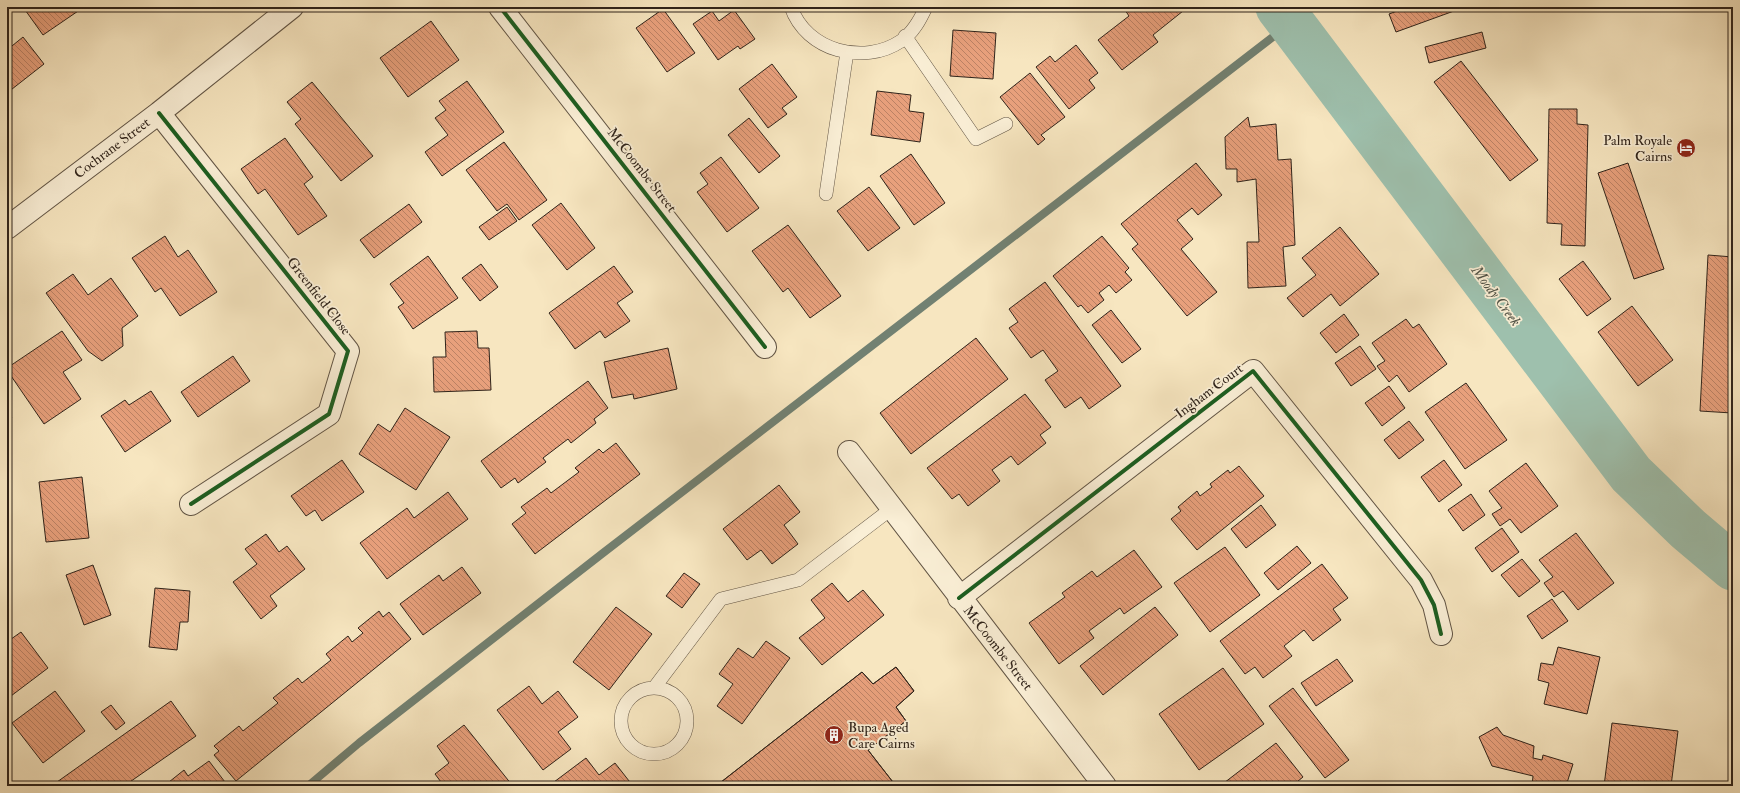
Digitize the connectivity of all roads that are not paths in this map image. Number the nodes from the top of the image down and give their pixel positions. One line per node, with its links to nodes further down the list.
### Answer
1 (292, 7): 7 (street, Cochrane Street)
2 (500, 7): 11 (street, McCoombe Street)
3 (791, 7): 6 (lane)
4 (926, 7): 5 (lane)
5 (905, 36): 6 (lane); 8 (lane)
6 (847, 52): 9 (lane)
7 (159, 113): 10 (street, Cochrane Street); 13 (street, Greenfield Close)
8 (1006, 124)
9 (826, 194)
10 (7, 228)
11 (765, 347)
12 (849, 452): 14 (street, McCoombe Street)
13 (191, 504)
14 (890, 509): 15 (street, McCoombe Street); 17 (lane)
15 (959, 598): 16 (street, Ingham Court); 18 (street, McCoombe Street)
16 (1441, 634)
17 (654, 688): 17 (lane)
18 (1105, 786)

